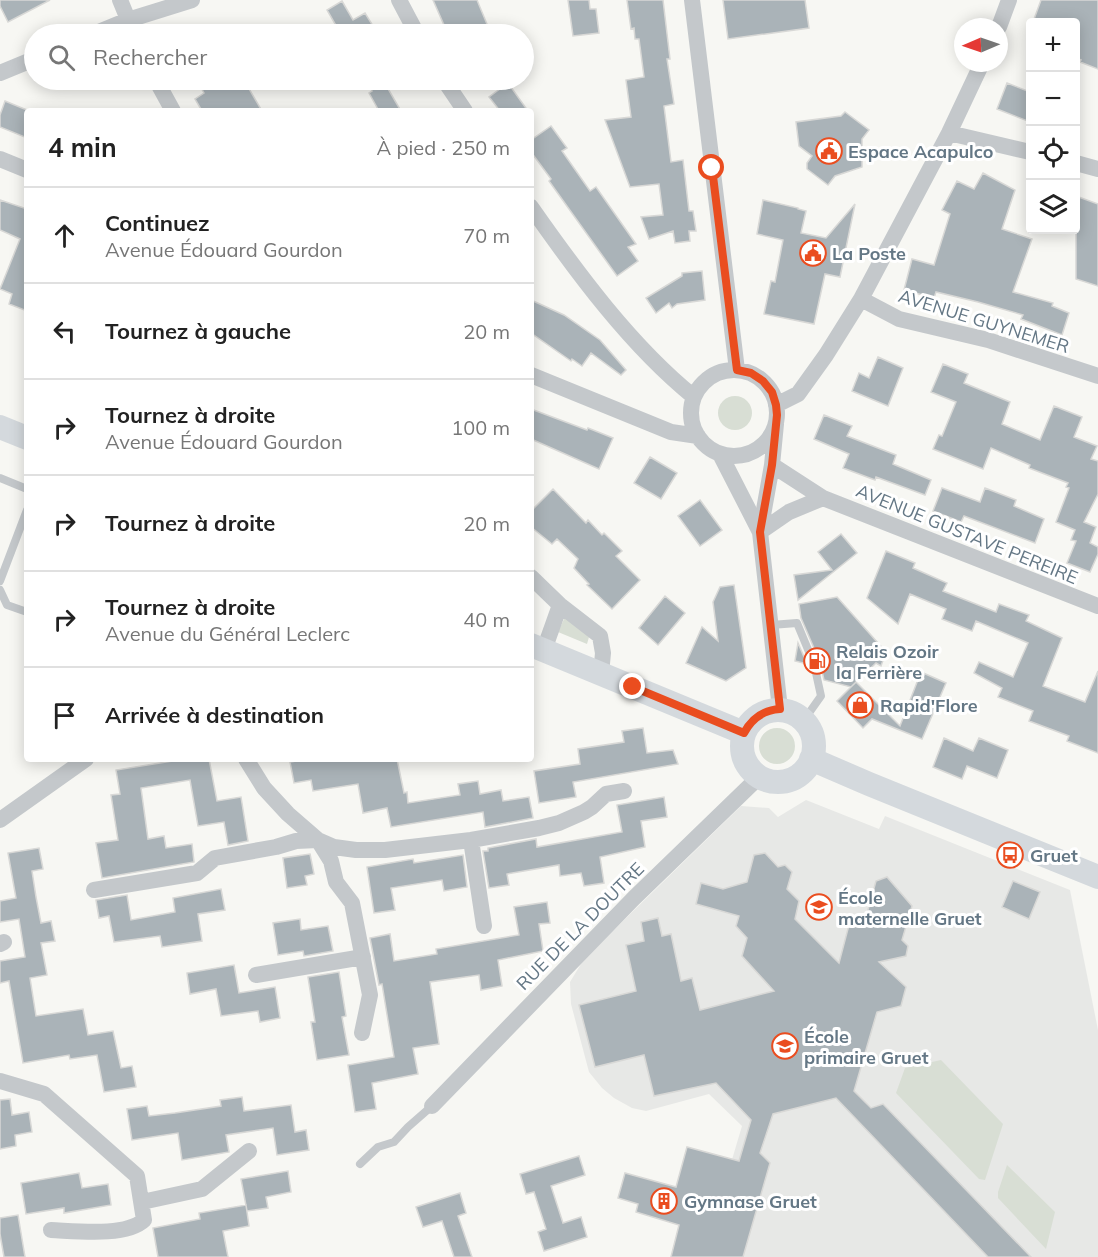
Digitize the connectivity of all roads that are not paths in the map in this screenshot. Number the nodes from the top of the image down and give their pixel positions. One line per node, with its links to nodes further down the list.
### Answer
1 (120, 0): 7 (street)
2 (192, 0): 8 (street)
3 (399, 0): 9 (street)
4 (692, 0): 25 (street)
5 (1009, 0): 6 (street)
6 (1002, 18)
7 (130, 24)
8 (138, 24)
9 (412, 24)
10 (24, 62): 12 (street)
11 (978, 72): 17 (street)
12 (0, 73)
13 (161, 90): 15 (street)
14 (451, 90): 16 (street)
15 (171, 108)
16 (463, 108)
17 (949, 133): 18 (street); 24 (street)
18 (1026, 151)
19 (0, 159): 21 (street)
20 (1080, 164): 22 (street)
21 (24, 169)
22 (1098, 169)
23 (534, 211): 28 (street)
24 (861, 299): 27 (street, AVENUE GUYNEMER); 29 (street)
25 (737, 370): 28 (street); 29 (street)
26 (534, 376): 32 (street)
27 (1098, 376)
28 (694, 397): 32 (street)
29 (776, 405): 30 (street)
30 (776, 424): 34 (street); 35 (street)
31 (0, 427): 33 (street)
32 (698, 436): 34 (street)
33 (24, 437)
34 (720, 454): 40 (street)
35 (772, 465): 38 (street, AVENUE GUSTAVE PEREIRE); 40 (street)
36 (0, 478): 37 (lane)
37 (24, 488)
38 (823, 498): 40 (street); 45 (street, AVENUE GUSTAVE PEREIRE)
39 (24, 518): 42 (lane)
40 (760, 532): 47 (street)
41 (534, 580): 44 (street)
42 (0, 581)
43 (0, 590): 46 (lane)
44 (560, 605): 48 (street); 49 (street)
45 (1098, 606)
46 (24, 611)
47 (771, 625): 50 (street); 51 (lane)
48 (537, 648): 49 (street)
49 (601, 674): 52 (street)
50 (780, 709): 51 (street); 52 (street)
51 (804, 720): 53 (street)
52 (744, 733): 56 (street)
53 (811, 759): 56 (street); 61 (street)
54 (82, 762): 58 (street)
55 (249, 762): 59 (street)
56 (759, 777): 68 (street, RUE DE LA DOUTRE)
57 (624, 790): 60 (street)
58 (0, 820)
59 (318, 840): 60 (street); 62 (street); 64 (street)
60 (471, 840): 63 (street)
61 (1098, 877)
62 (94, 890)
63 (484, 926)
64 (363, 957): 65 (street); 66 (street)
65 (256, 975)
66 (362, 1032)
67 (0, 1081): 71 (street)
68 (432, 1106): 70 (lane)
69 (249, 1151): 71 (street)
70 (360, 1164)
71 (142, 1202): 72 (street)
72 (51, 1230)

